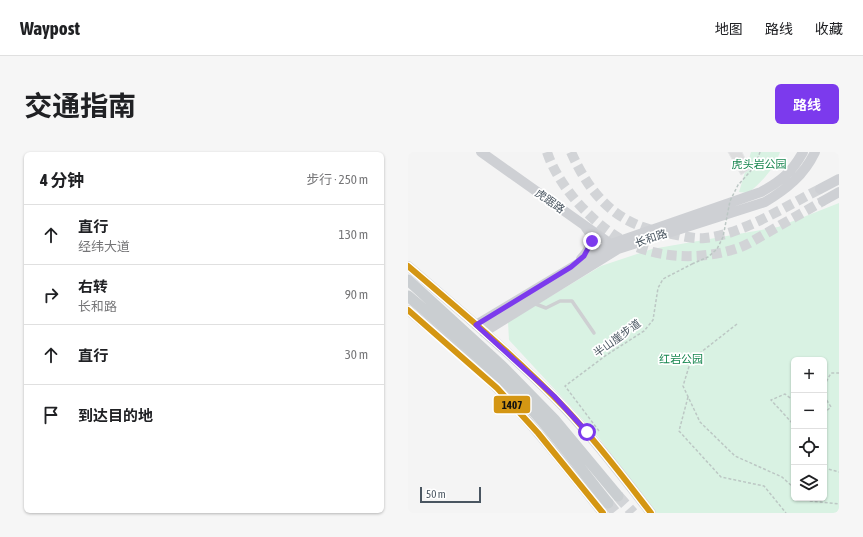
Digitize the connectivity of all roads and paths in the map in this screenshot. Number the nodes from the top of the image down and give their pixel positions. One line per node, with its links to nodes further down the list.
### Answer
1 (481, 152): 10 (main road, 虎踞路)
2 (492, 152): 11 (main road, 虎踞路)
3 (760, 152): 29 (path, 半山崖步道, bridge)
4 (803, 152): 11 (main road, 长和路)
5 (815, 152): 11 (main road, 长和路)
6 (839, 179): 7 (main road)
7 (820, 189)
8 (839, 192): 9 (main road)
9 (823, 201)
10 (579, 221): 11 (main road, 虎踞路); 13 (main road)
11 (618, 245): 13 (main road, 长和路); 16 (main road, 长和路)
12 (408, 266): 19 (main road)
13 (571, 267): 19 (main road, 长和路)
14 (408, 280): 33 (main road)
15 (408, 296): 35 (main road)
16 (530, 302): 20 (main road, 长和路); 21 (lane)
17 (408, 310): 37 (main road)
18 (737, 324): 24 (path)
19 (476, 325): 20 (main road)
20 (484, 332): 38 (main road)
21 (594, 333)
22 (839, 373): 23 (path)
23 (827, 380)
24 (688, 397): 32 (path); 39 (path)
25 (791, 399): 28 (path)
26 (827, 401): 27 (path)
27 (827, 410)
28 (791, 422)
29 (602, 436)
30 (827, 469): 31 (path)
31 (839, 472)
32 (791, 485)
33 (618, 496)
34 (816, 501): 36 (path)
35 (608, 503)
36 (839, 504)
37 (603, 513)
38 (651, 513)
39 (786, 513)

